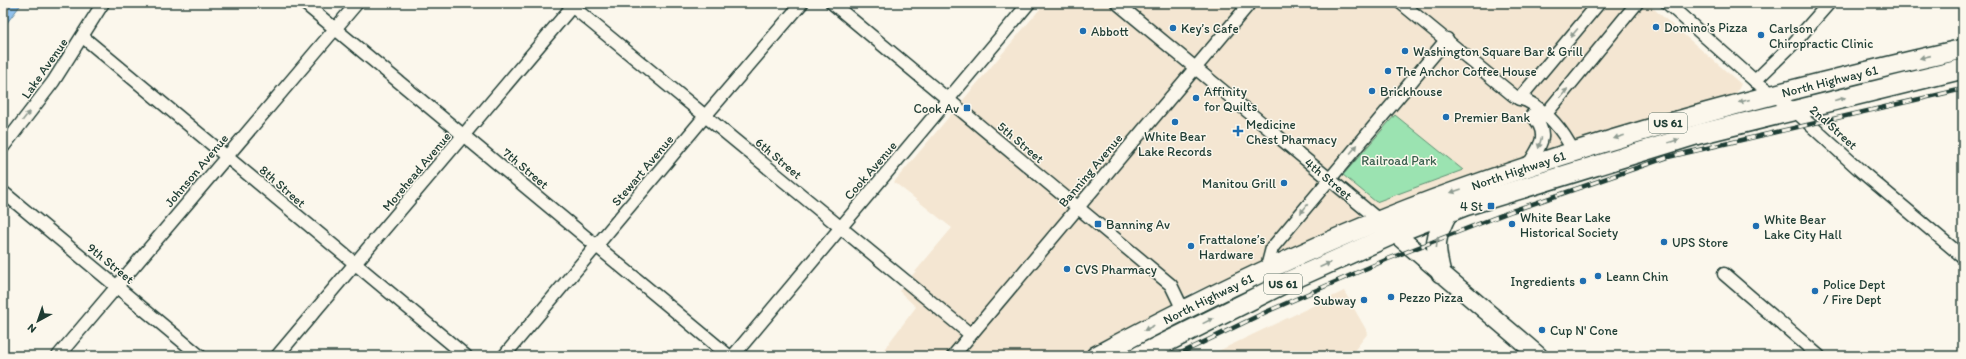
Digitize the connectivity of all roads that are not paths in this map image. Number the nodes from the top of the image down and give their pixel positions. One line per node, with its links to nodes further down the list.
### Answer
1 (103, 3): 16 (street, Lake Avenue)
2 (304, 3): 15 (street, 7th Street)
3 (357, 3): 15 (street, Johnson Avenue)
4 (802, 3): 26 (street, Stewart Avenue)
5 (832, 3): 24 (street, 5th Street)
6 (1029, 3): 24 (street, Cook Avenue)
7 (1117, 3): 19 (street, 4th Street)
8 (1250, 3): 19 (street, Banning Avenue)
9 (1401, 3): 17 (street)
10 (1599, 3): 23 (street, one-way to 23)
11 (1637, 3): 27 (street, one-way to 11)
12 (1667, 3): 21 (street, 2nd Street)
13 (1829, 3): 21 (street)
14 (572, 4): 26 (street, 6th Street); 28 (street, Morehead Avenue)
15 (335, 29): 28 (street, 7th Street); 31 (street, Johnson Avenue)
16 (83, 37): 29 (street, Lake Avenue, one-way to 16); 31 (street, 8th Street)
17 (1447, 39): 23 (street); 34 (street, one-way to 17)
18 (1963, 49): 22 (main road, North Highway 61 / US 61, one-way to 22)
19 (1194, 68): 34 (street, 4th Street); 36 (street, Banning Avenue)
20 (1963, 69): 25 (main road, North Highway 61 / US 61, one-way to 20)
21 (1755, 81): 22 (street, 2nd Street)
22 (1774, 94): 25 (street, 2nd Street); 30 (main road, North Highway 61 / US 61, one-way to 30)
23 (1519, 99): 27 (street)
24 (948, 101): 36 (street, 5th Street); 39 (street, Cook Avenue)
25 (1794, 110): 33 (main road, North Highway 61 / US 61, one-way to 25); 42 (street, 2nd Street)
26 (706, 115): 39 (street, 6th Street); 41 (street, Stewart Avenue)
27 (1541, 118): 30 (street); 32 (street, one-way to 32)
28 (464, 135): 41 (street, 7th Street); 43 (street, Morehead Avenue)
29 (3, 147)
30 (1573, 151): 32 (main road, North Highway 61 / US 61); 33 (main road)
31 (226, 156): 43 (street, 8th Street); 47 (street, Johnson Avenue)
32 (1526, 168): 38 (main road, North Highway 61 / US 61, one-way to 38)
33 (1556, 178): 37 (main road, North Highway 61 / US 61)
34 (1329, 179): 38 (street, 4th Street); 44 (street, one-way to 44)
35 (3, 192): 47 (street, 9th Street)
36 (1078, 207): 48 (street, 5th Street); 49 (street, Banning Avenue)
37 (1448, 212): 40 (main road, North Highway 61 / US 61); 45 (main road, one-way to 37)
38 (1380, 221): 40 (street, 4th Street); 44 (main road, North Highway 61 / US 61)
39 (840, 227): 49 (street, 6th Street); 58 (street, Cook Avenue)
40 (1396, 233): 45 (street, 4th Street); 50 (main road, North Highway 61 / US 61, one-way to 40)
41 (597, 245): 56 (street, Stewart Avenue); 57 (street, 7th Street)
42 (1963, 257)
43 (356, 263): 54 (street, Morehead Avenue); 55 (street, 8th Street)
44 (1266, 270): 48 (main road, North Highway 61 / US 61)
45 (1441, 273): 62 (street, 4th Street)
46 (1724, 274): 51 (street)
47 (117, 285): 52 (street, Johnson Avenue); 53 (street, 9th Street)
48 (1183, 310): 50 (main road); 60 (main road, North Highway 61 / US 61, one-way to 60)
49 (970, 334): 59 (street, Banning Avenue)
50 (1173, 338): 61 (main road, North Highway 61 / US 61)
51 (1815, 355)
52 (58, 356)
53 (200, 356)
54 (277, 356)
55 (466, 356)
56 (504, 356)
57 (728, 356)
58 (733, 356)
59 (953, 356)
60 (1096, 356)
61 (1139, 356)
62 (1539, 356)

